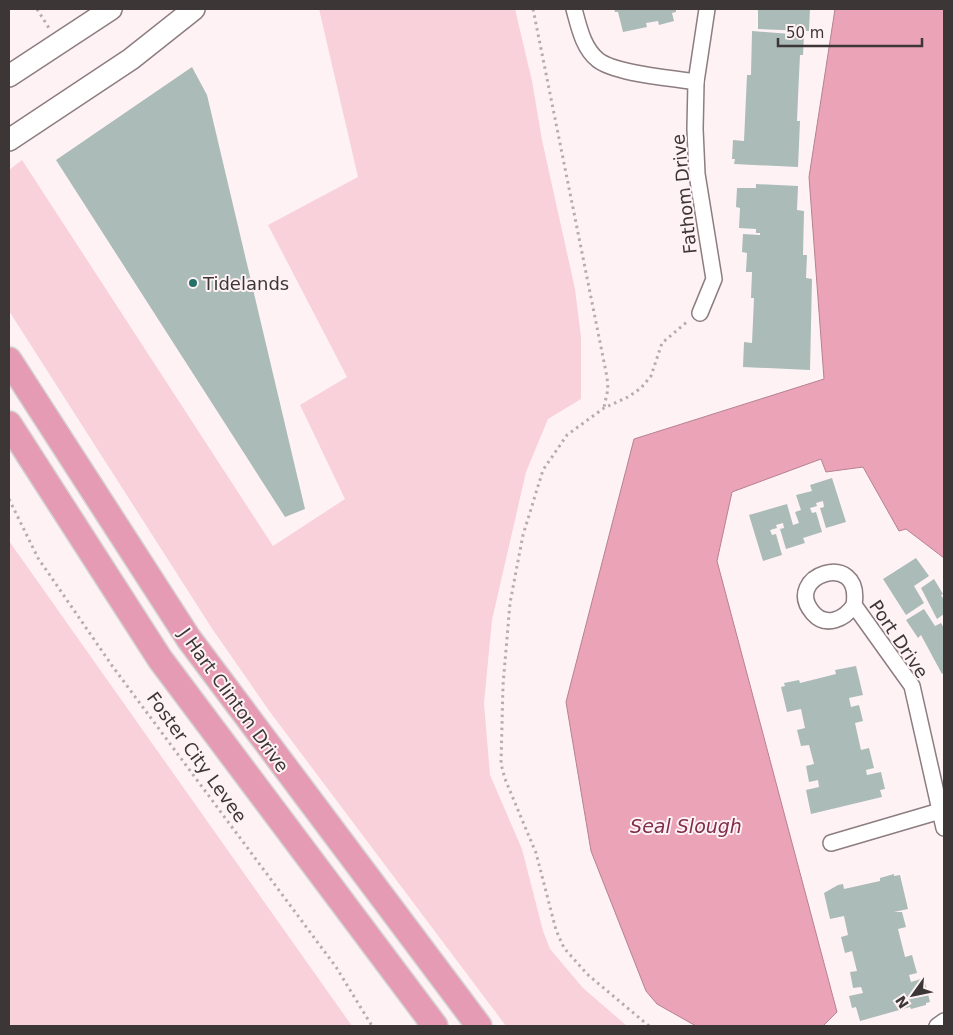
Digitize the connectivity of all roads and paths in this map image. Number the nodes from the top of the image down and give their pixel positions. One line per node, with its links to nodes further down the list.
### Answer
1 (37, 9): 7 (path)
2 (111, 9): 8 (main road)
3 (194, 9): 10 (main road)
4 (532, 9): 13 (path)
5 (574, 9): 9 (street)
6 (707, 9): 9 (street, Fathom Drive)
7 (49, 28)
8 (9, 76)
9 (696, 82): 11 (street, Fathom Drive)
10 (9, 140)
11 (700, 313): 13 (path)
12 (9, 360): 23 (main road, J Hart Clinton Drive)
13 (604, 408): 24 (path)
14 (9, 424): 22 (main road, J Hart Clinton Drive)
15 (9, 499): 21 (path, Foster City Levee)
16 (854, 605): 17 (street, Port Drive)
17 (940, 810): 18 (street, Port Drive); 19 (street)
18 (944, 828)
19 (831, 843)
20 (944, 1021): 25 (street)
21 (372, 1026)
22 (435, 1026)
23 (479, 1026)
24 (648, 1026)
25 (937, 1026)

